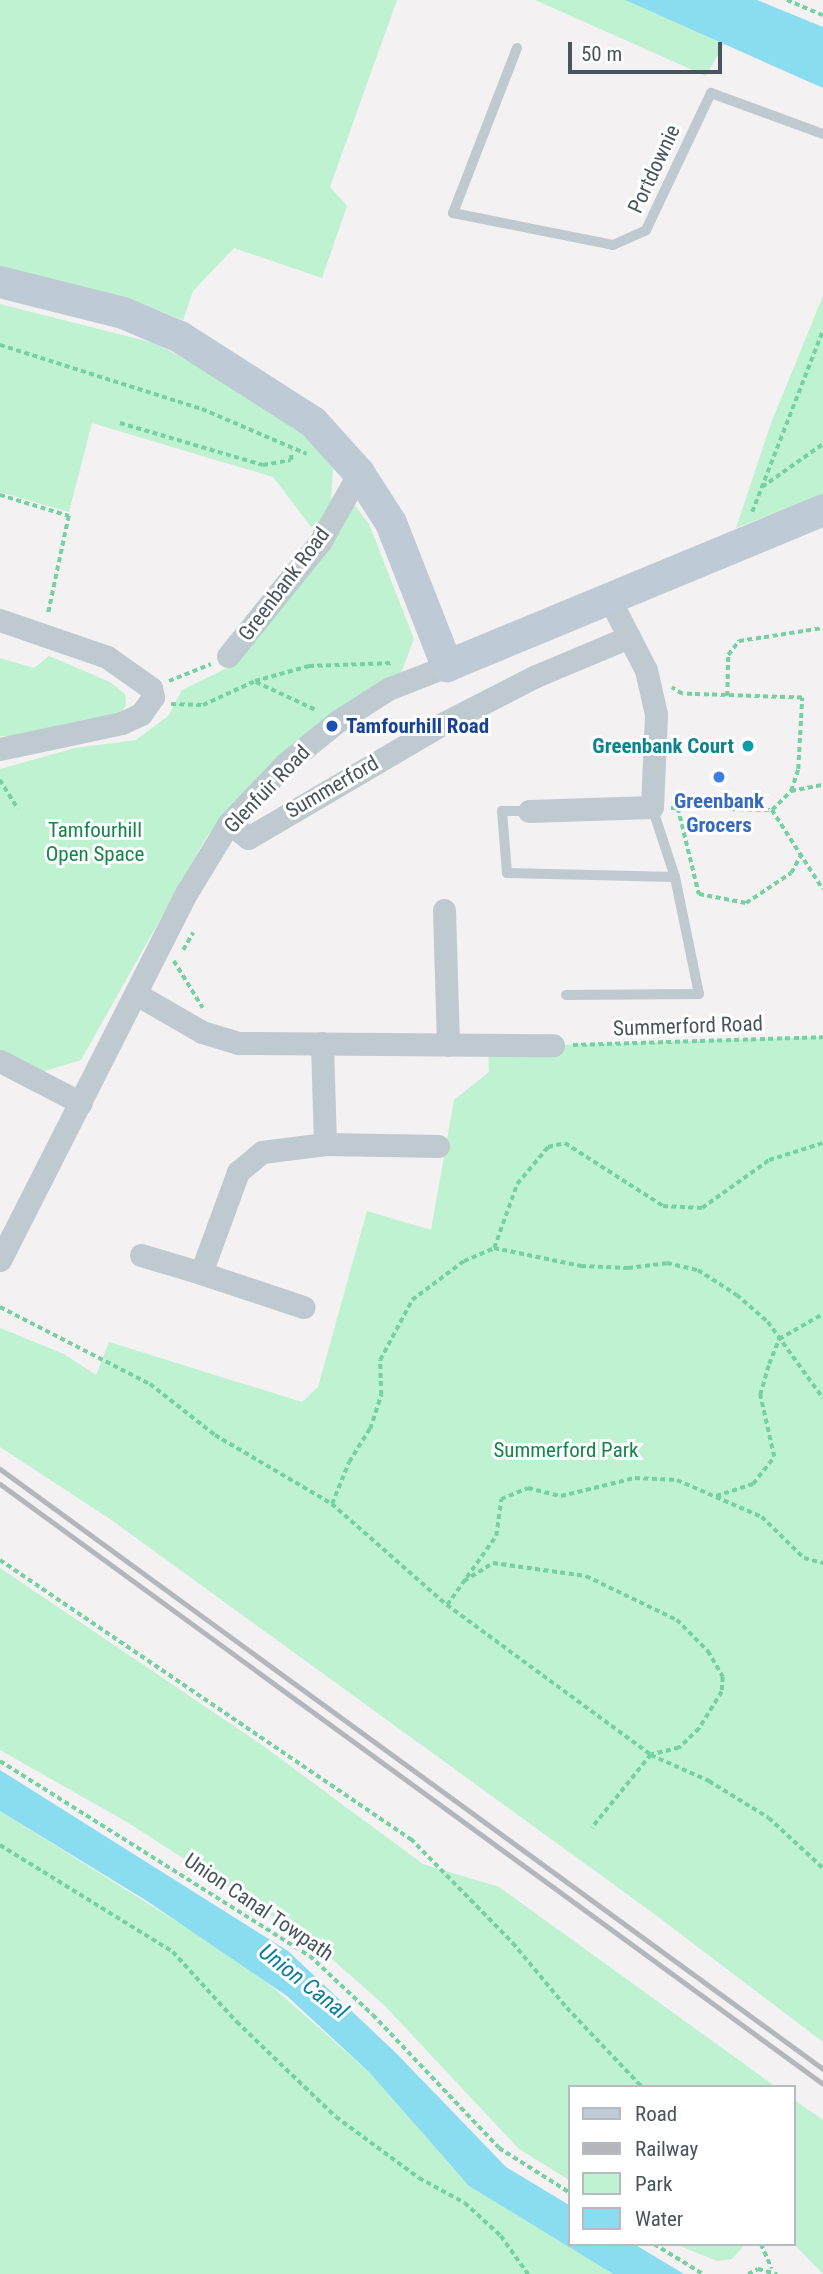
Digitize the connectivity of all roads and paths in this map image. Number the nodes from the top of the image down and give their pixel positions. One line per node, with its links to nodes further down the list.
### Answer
1 (787, 0): 2 (path)
2 (823, 15)
3 (517, 48): 4 (lane, Portdownie)
4 (823, 134)
5 (0, 282): 11 (main road)
6 (823, 330): 12 (path)
7 (0, 345): 10 (path)
8 (120, 423): 10 (path)
9 (823, 444): 12 (path)
10 (291, 451): 11 (path)
11 (351, 464): 21 (street, Greenbank Road); 23 (main road)
12 (760, 488): 15 (path)
13 (0, 495): 19 (path)
14 (823, 510): 15 (main road, Glenfuir Road)
15 (740, 547): 16 (main road, Glenfuir Road)
16 (610, 600): 20 (street); 23 (main road, Glenfuir Road)
17 (0, 620): 19 (street)
18 (823, 628): 27 (path)
19 (45, 632): 26 (street)
20 (629, 637): 24 (street); 38 (street, Summerford)
21 (228, 656): 26 (path)
22 (404, 664): 25 (path)
23 (447, 666): 28 (street, Glenfuir Road)
24 (646, 670): 27 (path); 33 (street)
25 (255, 681): 26 (path); 28 (path)
26 (152, 693): 29 (street)
27 (727, 695): 32 (path)
28 (338, 721): 38 (street, Glenfuir Road)
29 (0, 748)
30 (0, 780): 35 (path)
31 (823, 785): 32 (path)
32 (791, 791): 36 (path)
33 (652, 807): 34 (path); 37 (street); 40 (lane)
34 (678, 808): 36 (path); 39 (path)
35 (18, 809)
36 (772, 810): 39 (path)
37 (529, 811): 40 (lane)
38 (229, 823): 44 (street, Glenfuir Road)
39 (801, 855): 41 (path)
40 (675, 877): 45 (lane)
41 (823, 889)
42 (444, 910): 49 (street)
43 (194, 929): 46 (path)
44 (138, 995): 48 (street); 52 (street, Glenfuir Road)
45 (566, 995)
46 (212, 1015)
47 (823, 1037): 50 (path, Summerford Road)
48 (322, 1043): 49 (street); 54 (street)
49 (448, 1045): 50 (street)
50 (553, 1045)
51 (0, 1061): 52 (street)
52 (81, 1103): 58 (street, Glenfuir Road)
53 (823, 1143): 56 (path)
54 (325, 1144): 55 (street); 59 (street)
55 (438, 1146)
56 (494, 1248): 63 (path); 66 (path)
57 (141, 1255): 59 (street)
58 (0, 1260)
59 (201, 1273): 61 (street)
60 (0, 1307): 66 (path)
61 (303, 1307)
62 (823, 1314): 63 (path)
63 (779, 1339): 64 (path); 65 (path)
64 (823, 1398)
65 (714, 1496): 68 (path); 69 (path)
66 (332, 1504): 70 (path)
67 (0, 1560): 76 (path)
68 (823, 1563)
69 (462, 1582): 70 (path); 71 (path)
70 (447, 1605): 71 (path)
71 (650, 1755): 73 (path); 75 (path)
72 (0, 1761): 77 (path, Union Canal Towpath)
73 (592, 1828)
74 (0, 1845): 81 (path)
75 (823, 1868)
76 (640, 2085)
77 (568, 2191)
78 (657, 2246): 82 (path)
79 (762, 2246): 80 (path)
80 (772, 2269): 83 (path); 84 (path)
81 (528, 2274)
82 (703, 2274)
83 (748, 2274)
84 (778, 2274)

